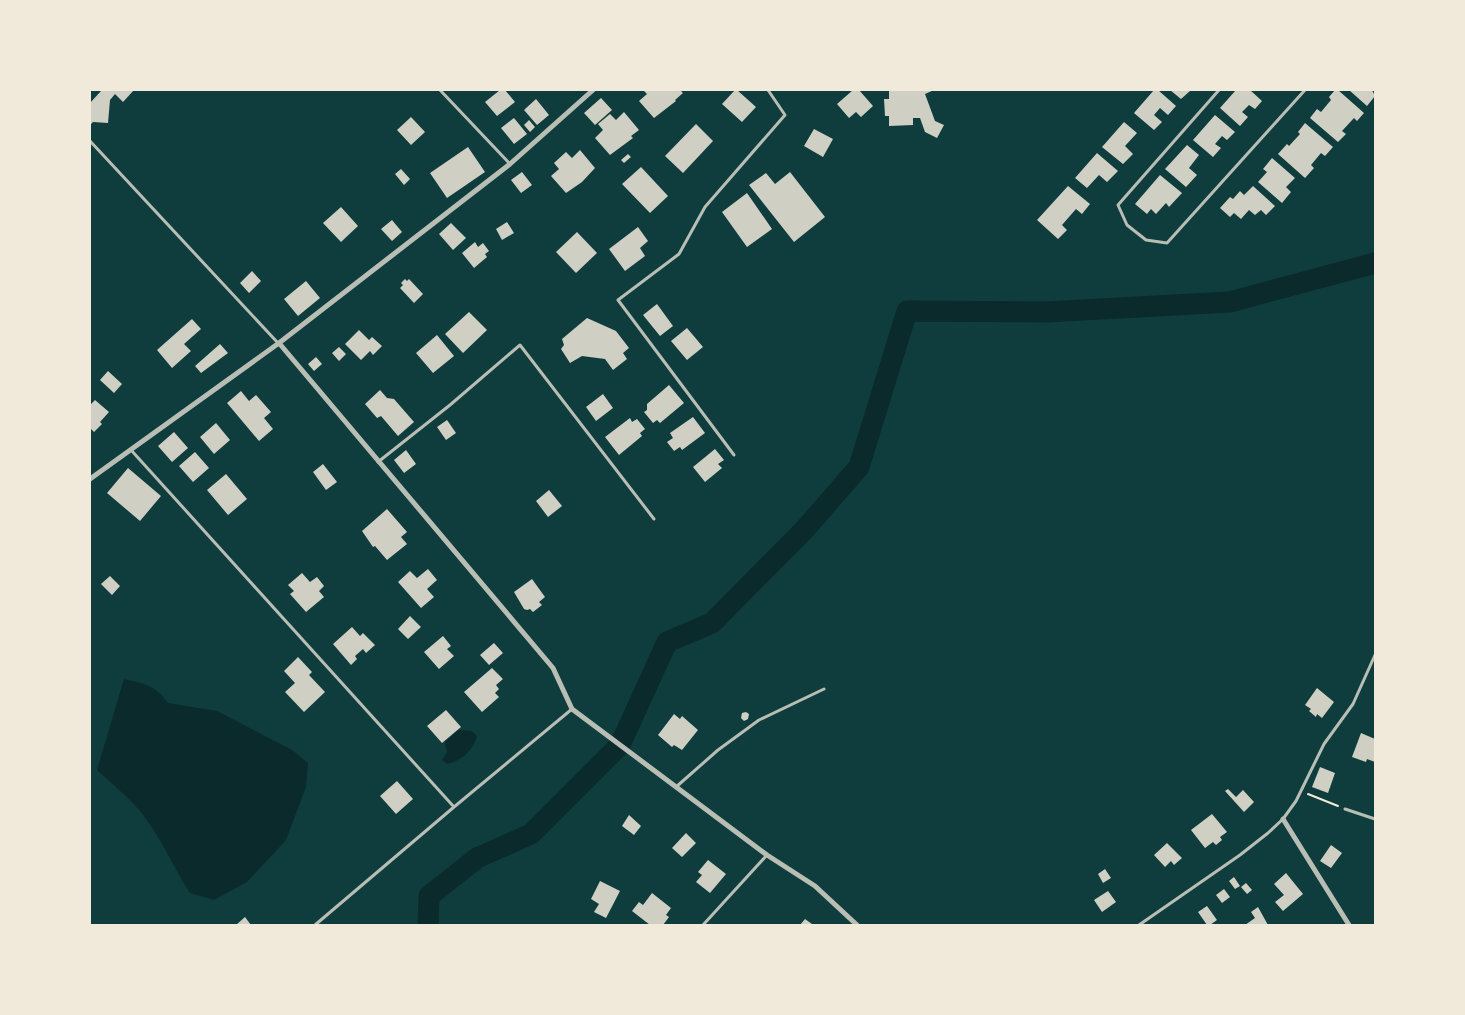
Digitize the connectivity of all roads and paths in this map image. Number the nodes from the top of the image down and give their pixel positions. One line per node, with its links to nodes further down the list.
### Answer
1 (440, 90): 7 (lane)
2 (593, 90): 7 (street)
3 (768, 90): 10 (lane)
4 (1219, 90): 5 (lane)
5 (1305, 90)
6 (90, 142): 8 (lane)
7 (510, 164): 8 (street)
8 (279, 343): 9 (street); 11 (street)
9 (130, 450): 12 (street); 19 (lane)
10 (734, 455)
11 (378, 462): 13 (lane); 16 (street)
12 (90, 479)
13 (654, 519)
14 (1375, 654): 18 (lane)
15 (824, 689): 17 (lane)
16 (572, 709): 17 (street); 19 (lane)
17 (676, 787): 23 (street)
18 (1300, 791): 20 (path); 21 (lane)
19 (454, 807): 24 (lane)
20 (1345, 808): 22 (lane)
21 (1283, 819): 27 (lane); 28 (street)
22 (1375, 819)
23 (767, 854): 25 (lane); 26 (street)
24 (315, 925)
25 (704, 925)
26 (856, 925)
27 (1139, 925)
28 (1349, 925)

